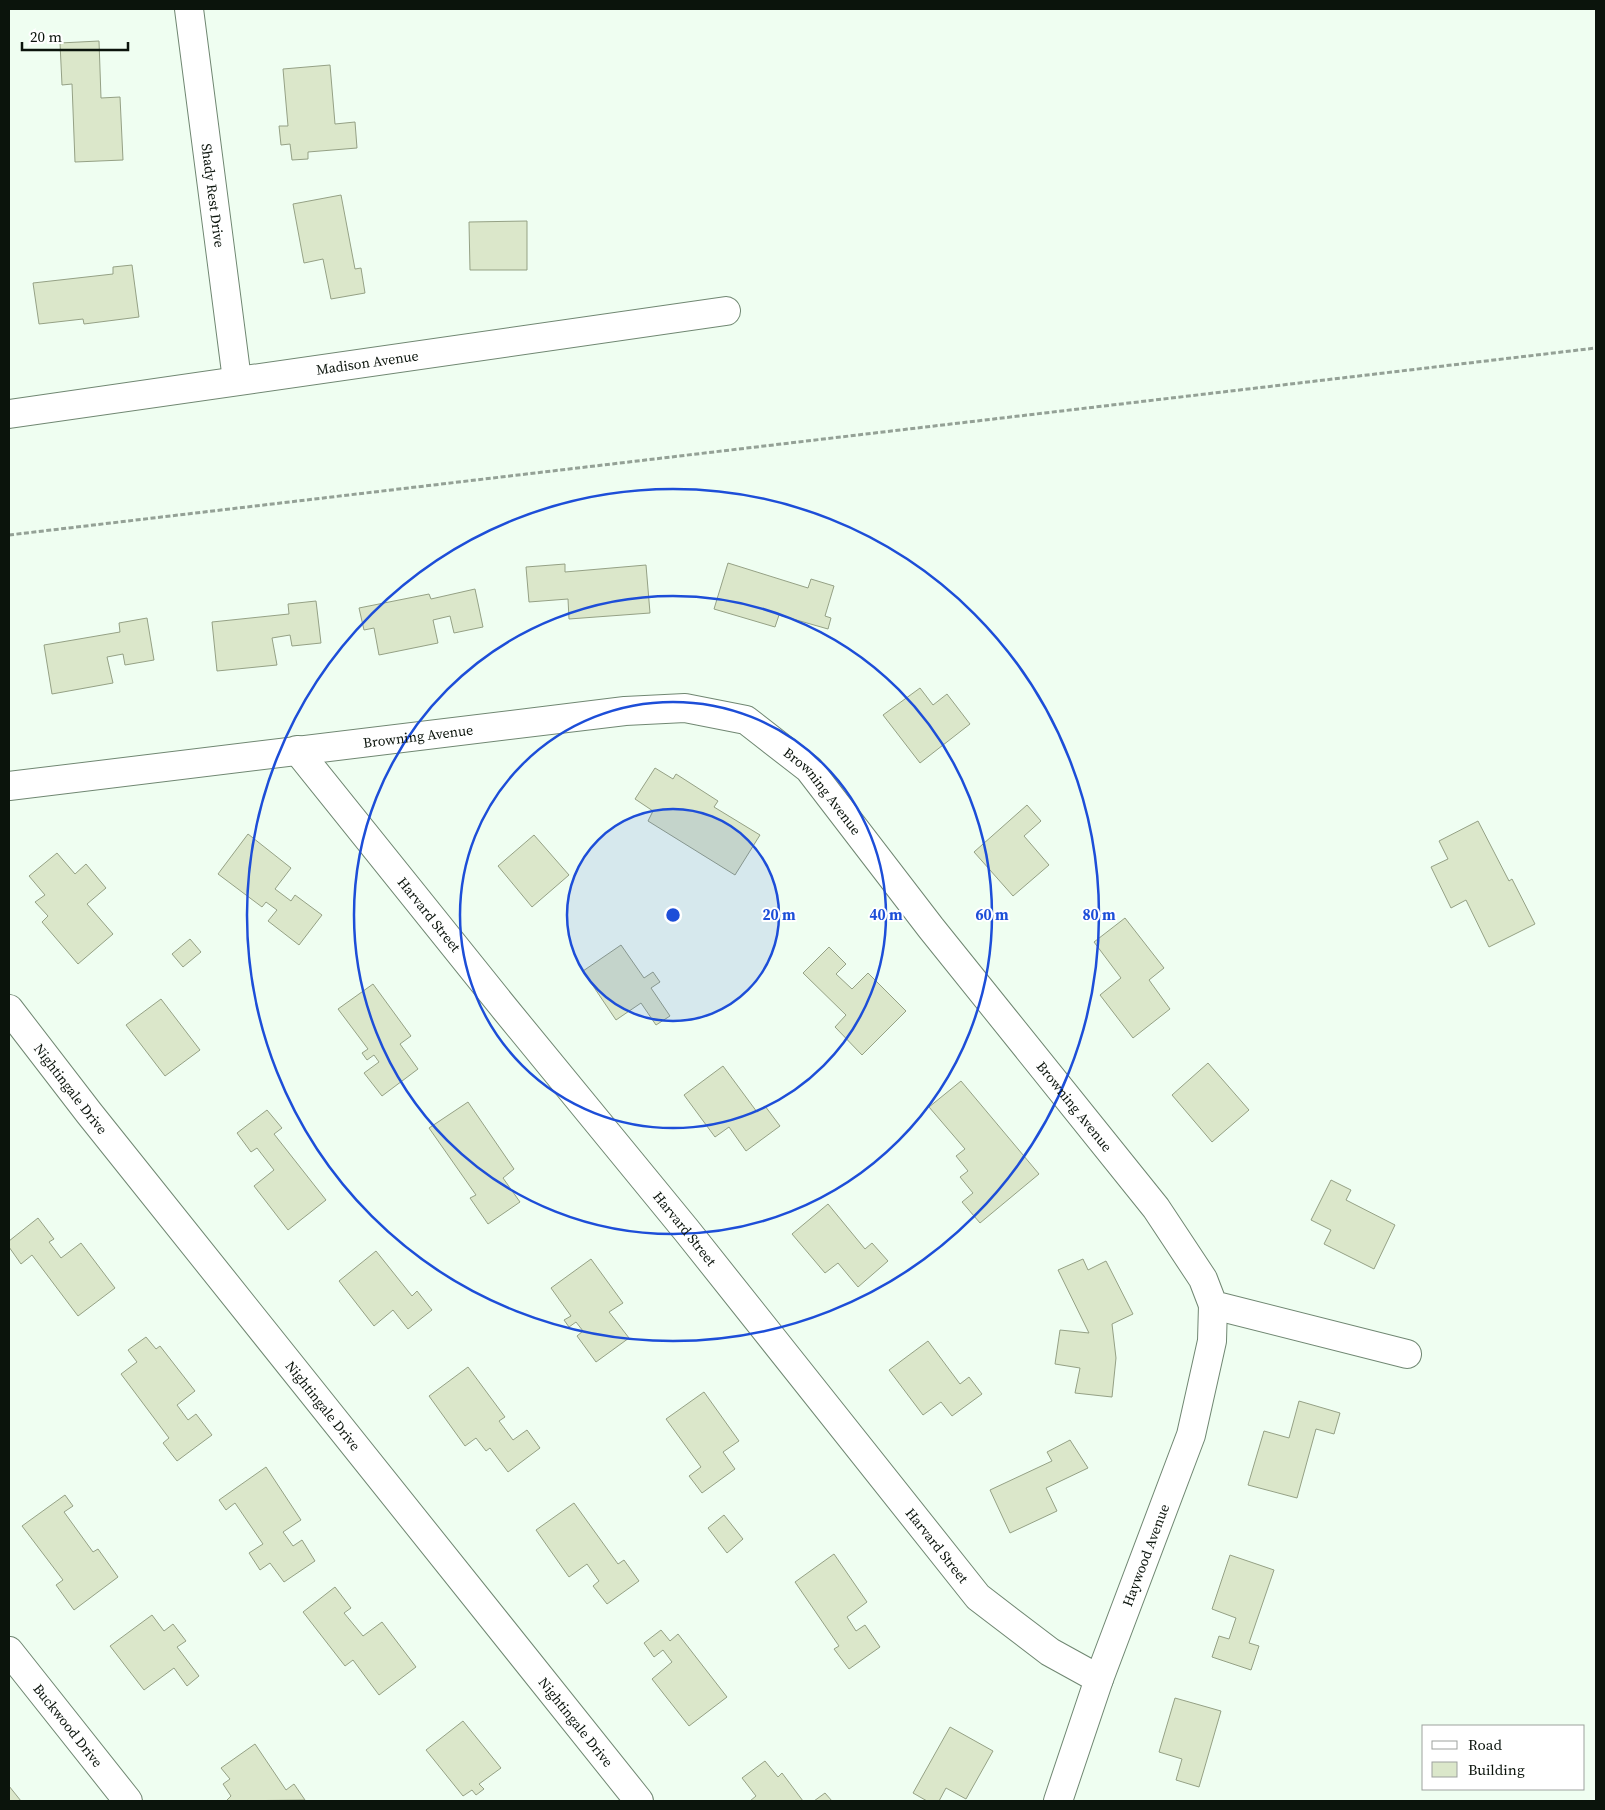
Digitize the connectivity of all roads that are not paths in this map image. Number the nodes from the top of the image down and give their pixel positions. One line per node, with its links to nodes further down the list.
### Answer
1 (190, 9): 3 (street, Shady Rest Drive)
2 (726, 311): 3 (street, Madison Avenue)
3 (237, 380): 4 (street, Madison Avenue)
4 (9, 414)
5 (297, 750): 6 (street, Browning Avenue); 8 (street, Browning Avenue); 11 (street, Harvard Street)
6 (9, 786)
7 (9, 1009): 13 (street, Nightingale Drive)
8 (1212, 1304): 9 (street); 11 (street, Haywood Avenue)
9 (1407, 1354)
10 (9, 1651): 12 (street, Buckwood Drive)
11 (1099, 1679): 14 (street, Haywood Avenue)
12 (128, 1801)
13 (639, 1801)
14 (1058, 1801)

